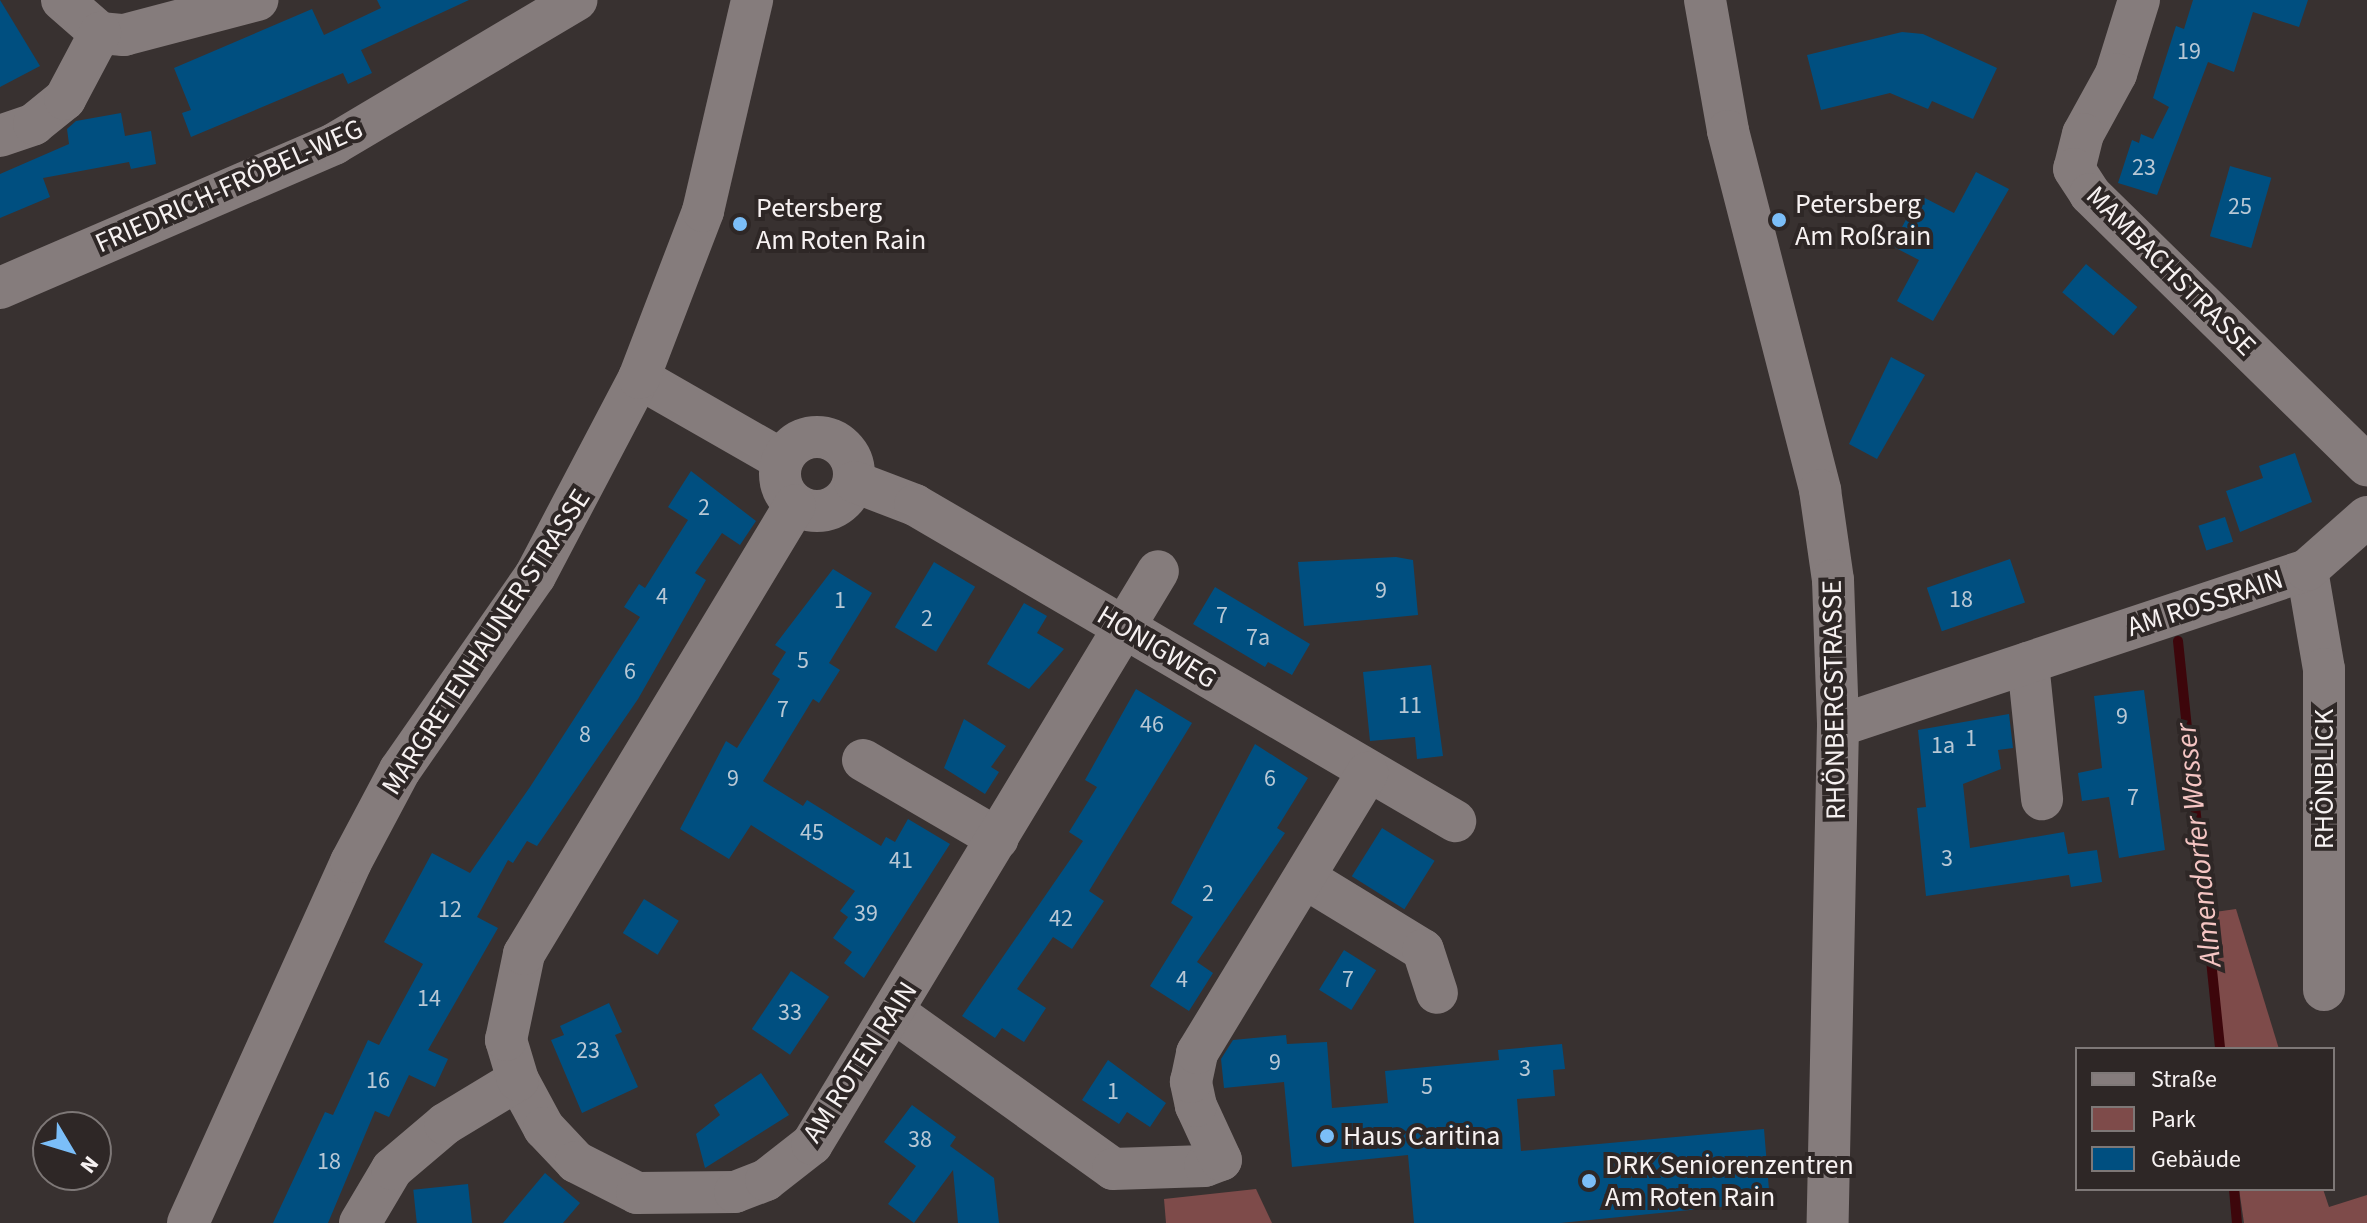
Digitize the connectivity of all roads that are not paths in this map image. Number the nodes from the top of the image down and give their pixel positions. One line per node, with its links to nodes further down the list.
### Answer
1 (62, 0): 7 (street)
2 (257, 0): 7 (street)
3 (577, 0): 9 (street, FRIEDRICH-FRÖBEL-WEG)
4 (752, 0): 10 (street, MARGRETENHAUNER STRASSE)
5 (1705, 0): 20 (street, RHÖNBERGSTRASSE)
6 (2139, 0): 12 (street, MAMBACHSTRASSE)
7 (100, 33): 8 (street)
8 (0, 136)
9 (0, 288)
10 (639, 378): 11 (street); 31 (street, MARGRETENHAUNER STRASSE)
11 (782, 460): 13 (street); 14 (street)
12 (2367, 465)
13 (855, 482): 14 (street); 18 (street, HONIGWEG)
14 (795, 505): 30 (street, AM ROTEN RAIN)
15 (2367, 517): 16 (street, AM ROSSRAIN)
16 (2307, 570): 19 (street, AM ROSSRAIN); 27 (street, RHÖNBLICK)
17 (1158, 571): 18 (street, AM ROTEN RAIN)
18 (1125, 628): 22 (street, HONIGWEG); 25 (street, AM ROTEN RAIN)
19 (2028, 663): 20 (street, AM ROSSRAIN); 23 (street)
20 (1838, 726): 33 (street, RHÖNBERGSTRASSE)
21 (863, 760): 25 (street)
22 (1367, 773): 24 (street, HONIGWEG); 26 (street)
23 (2042, 799)
24 (1455, 821)
25 (998, 839): 29 (street, AM ROTEN RAIN)
26 (1305, 878): 28 (street); 29 (street)
27 (2324, 990)
28 (1437, 993)
29 (894, 1012): 30 (street, AM ROTEN RAIN)
30 (518, 1080): 32 (street)
31 (188, 1223)
32 (360, 1223)
33 (1828, 1223)

